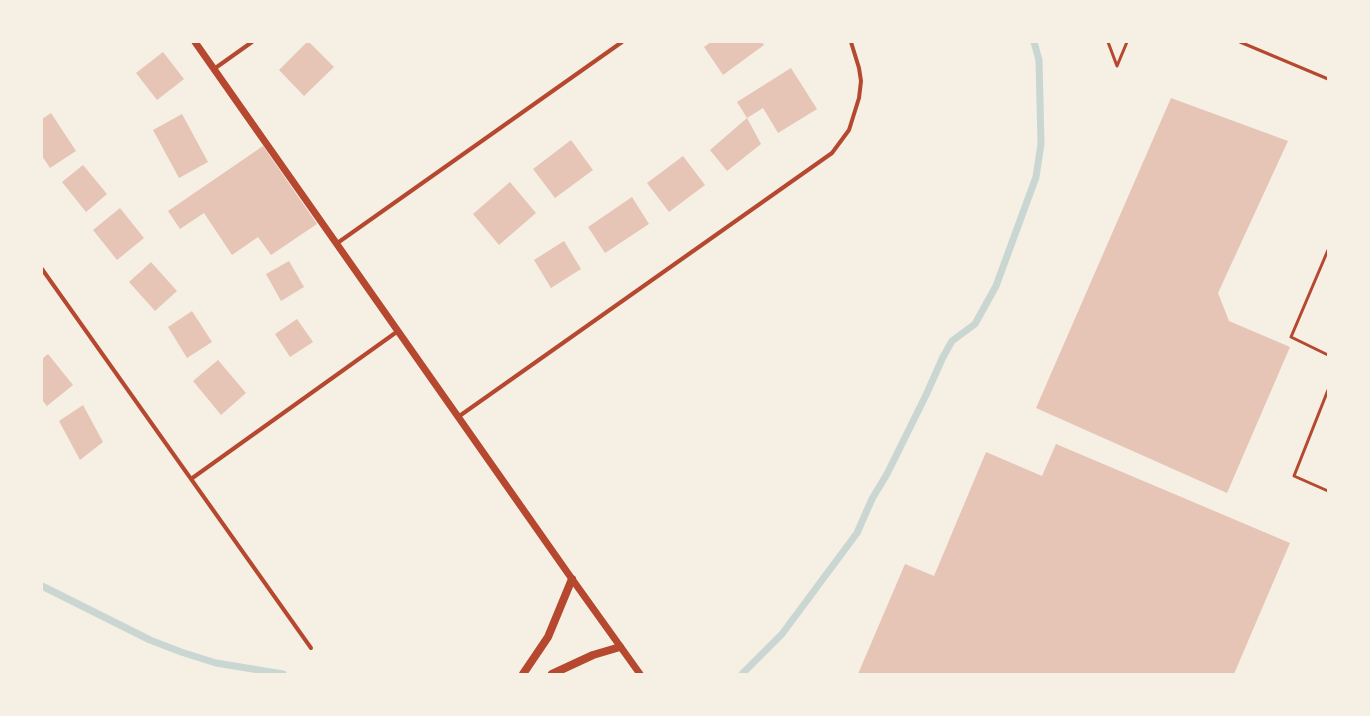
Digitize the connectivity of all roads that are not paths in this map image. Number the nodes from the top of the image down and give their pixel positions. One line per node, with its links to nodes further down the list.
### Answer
1 (195, 42): 8 (street)
2 (252, 42): 8 (street)
3 (622, 42): 10 (street)
4 (851, 42): 16 (street)
5 (1108, 42): 6 (lane)
6 (1127, 42)
7 (1240, 42): 9 (lane)
8 (214, 69): 10 (street)
9 (1328, 79)
10 (336, 244): 13 (street)
11 (1328, 250): 14 (lane)
12 (42, 269): 17 (street)
13 (398, 331): 16 (street); 17 (street)
14 (1328, 355)
15 (1328, 390): 18 (lane)
16 (458, 417): 19 (street)
17 (191, 479): 21 (street)
18 (1328, 491)
19 (572, 580): 20 (street); 22 (main road)
20 (620, 647): 23 (main road); 24 (street)
21 (311, 648)
22 (523, 674)
23 (552, 674)
24 (640, 674)

